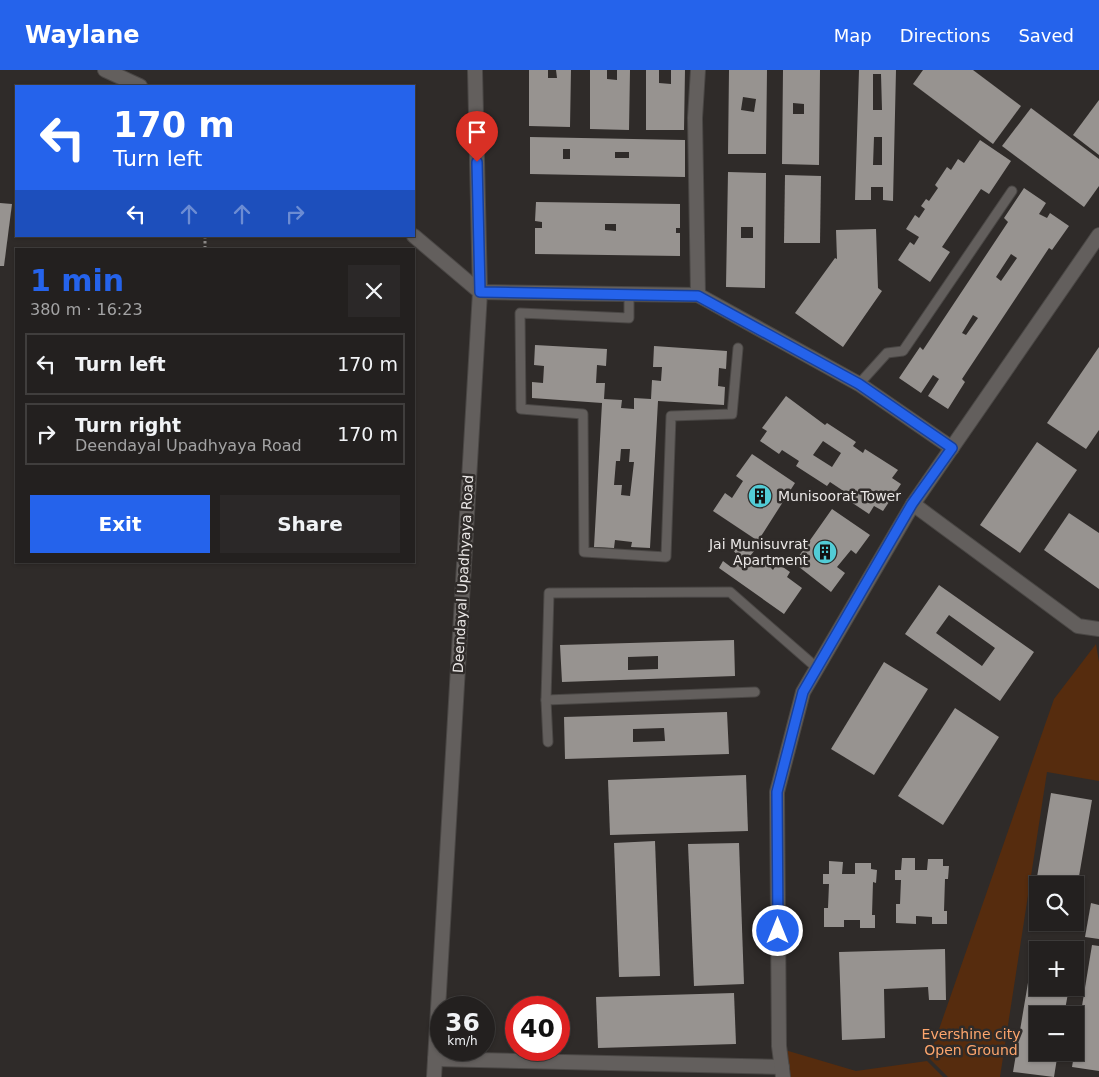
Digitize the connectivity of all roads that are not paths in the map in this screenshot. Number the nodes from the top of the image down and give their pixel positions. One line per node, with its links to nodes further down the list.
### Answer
1 (105, 70): 4 (street)
2 (475, 70): 8 (street, Deendayal Upadhyaya Road)
3 (698, 70): 10 (street)
4 (138, 85)
5 (1012, 191): 12 (lane)
6 (1099, 235): 13 (street)
7 (415, 237): 8 (street)
8 (480, 292): 9 (street); 20 (street, Deendayal Upadhyaya Road)
9 (629, 294): 10 (street); 11 (lane)
10 (698, 296): 12 (street)
11 (738, 348)
12 (859, 384): 13 (street)
13 (952, 448): 14 (street)
14 (912, 504): 15 (street); 16 (street)
15 (1099, 629)
16 (817, 668): 18 (lane); 23 (street)
17 (755, 692): 18 (lane)
18 (546, 700): 19 (lane)
19 (548, 742)
20 (439, 996)
21 (435, 1061): 24 (street, Deendayal Upadhyaya Road)
22 (488, 1061): 23 (street)
23 (782, 1072)
24 (434, 1077)

